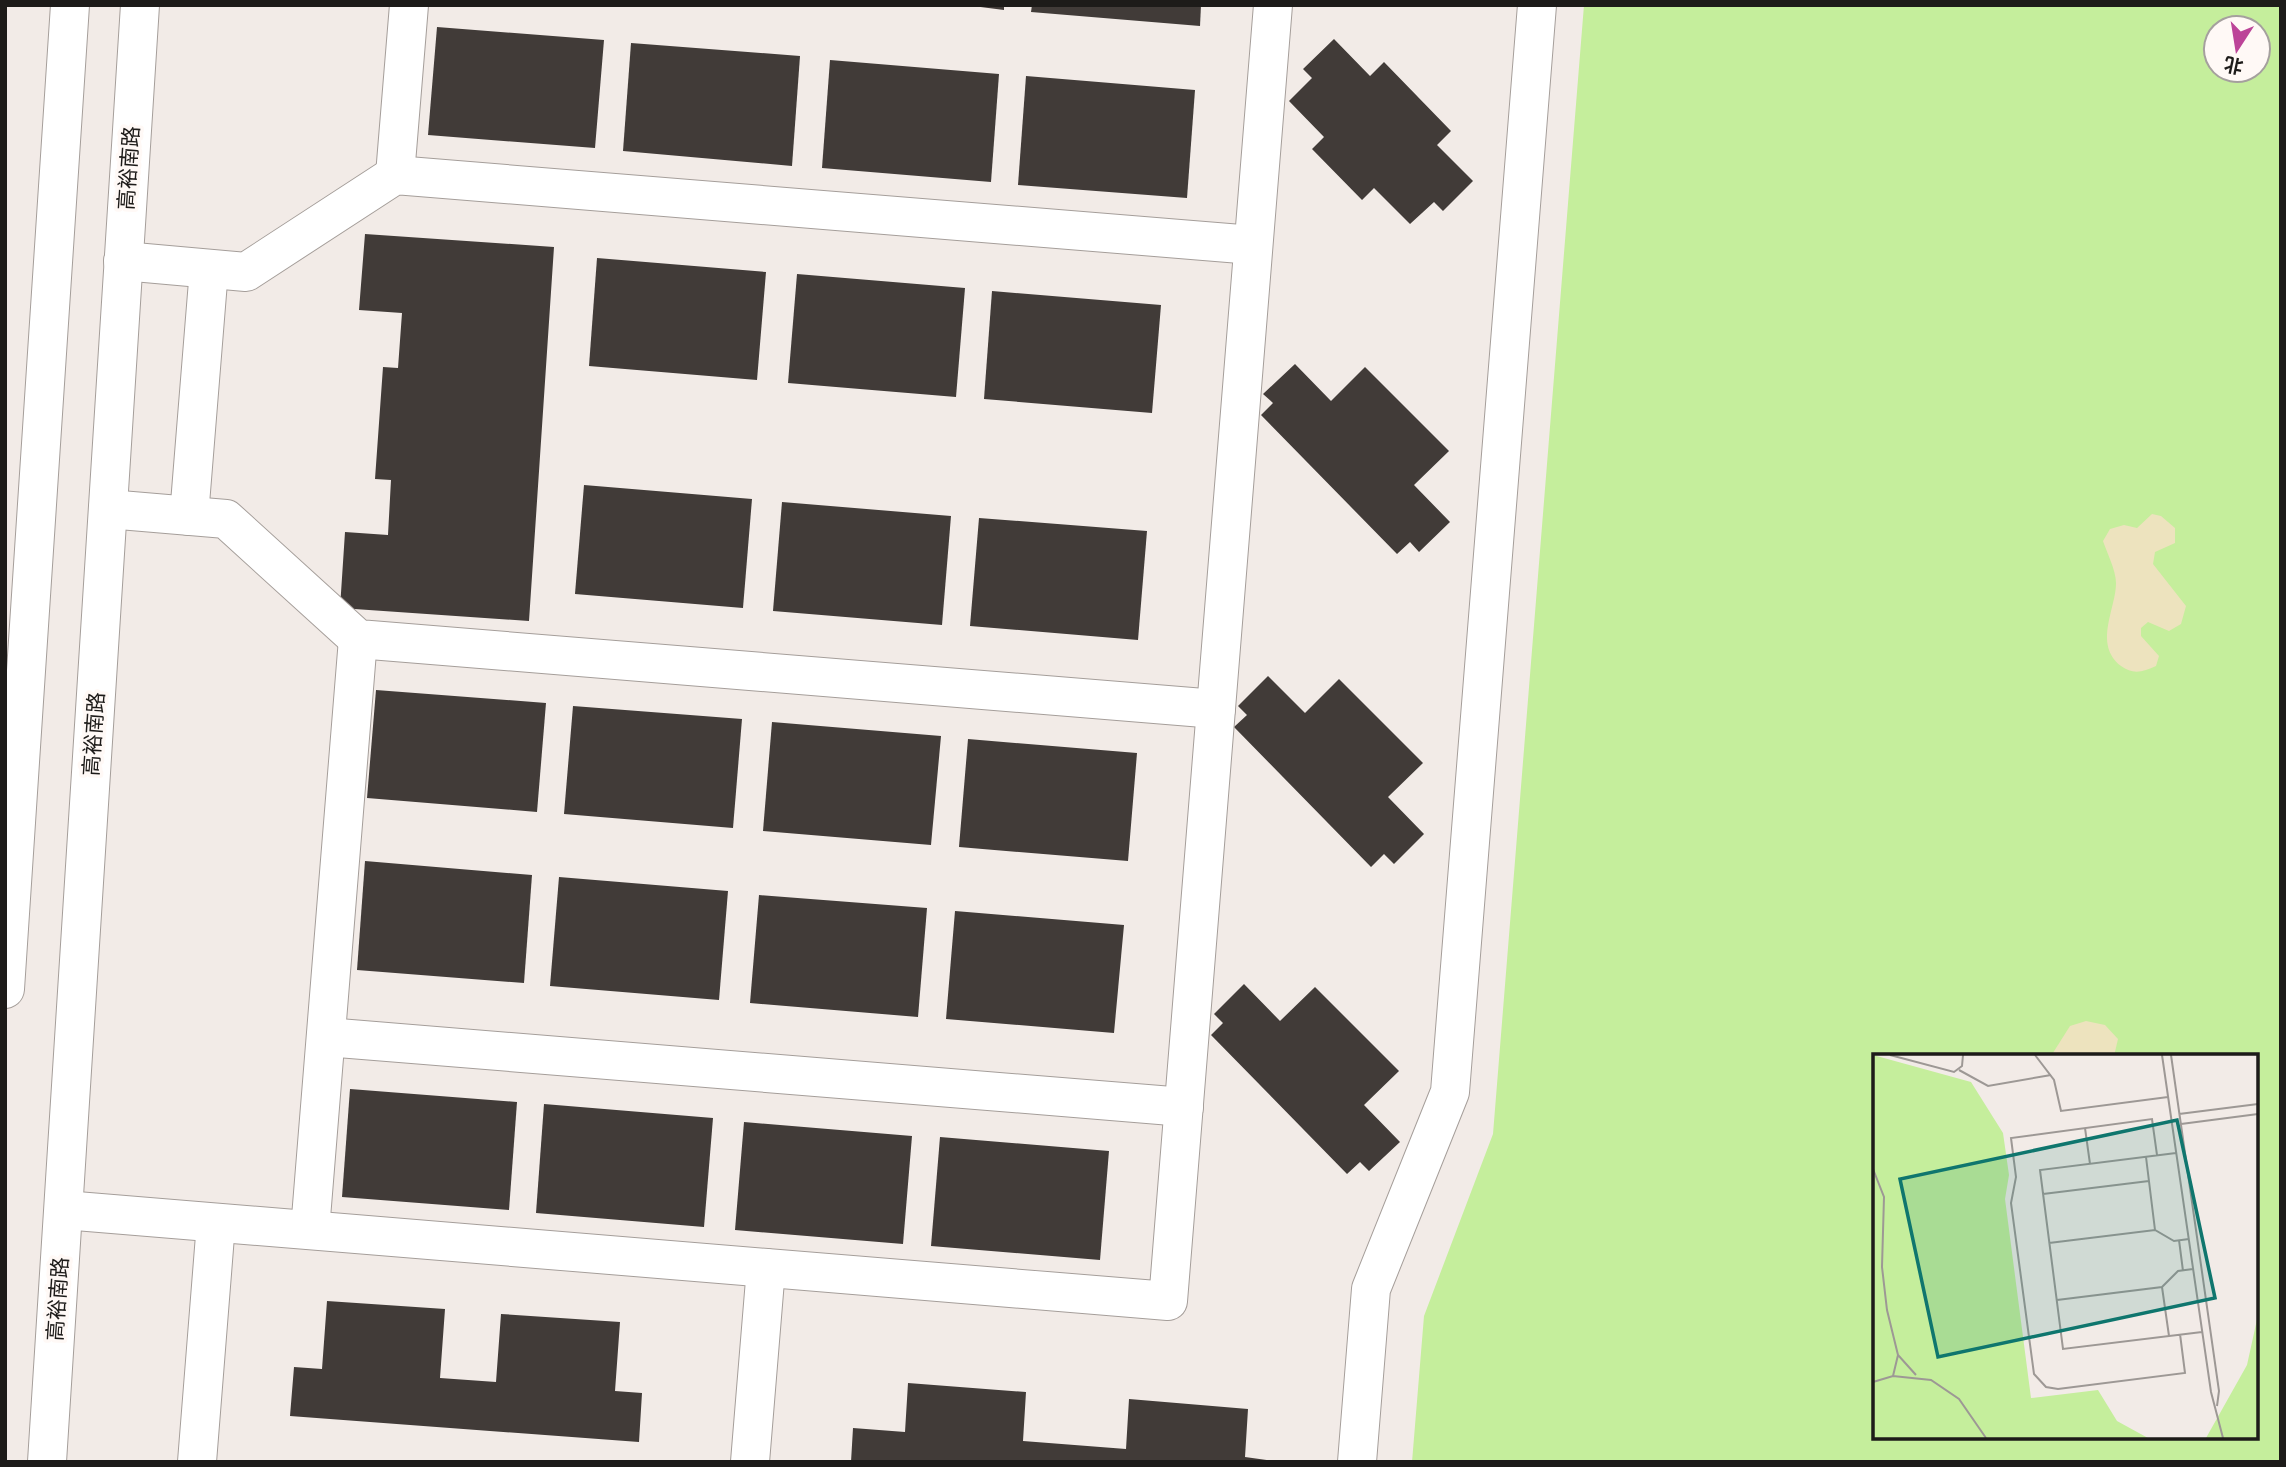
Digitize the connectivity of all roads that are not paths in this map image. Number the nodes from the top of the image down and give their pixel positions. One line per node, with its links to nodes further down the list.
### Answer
1 (70, 5): 14 (street)
2 (140, 5): 8 (street, 高裕南路)
3 (409, 5): 6 (street)
4 (1273, 5): 7 (street)
5 (1537, 5): 24 (street)
6 (395, 175): 7 (street); 9 (street)
7 (1253, 245): 13 (street)
8 (124, 261): 9 (street); 10 (street, 高裕南路)
9 (209, 269): 11 (street)
10 (108, 509): 11 (street); 17 (street, 高裕南路)
11 (189, 516): 12 (street)
12 (358, 639): 13 (street); 15 (street)
13 (1216, 709): 16 (street)
14 (5, 989)
15 (326, 1037): 16 (street); 19 (street)
16 (1184, 1107): 20 (street)
17 (64, 1210): 18 (street); 21 (street, 高裕南路)
18 (216, 1223): 19 (street); 22 (street)
19 (310, 1230): 20 (street)
20 (766, 1268): 23 (street)
21 (47, 1462)
22 (197, 1462)
23 (750, 1462)
24 (1357, 1462)

